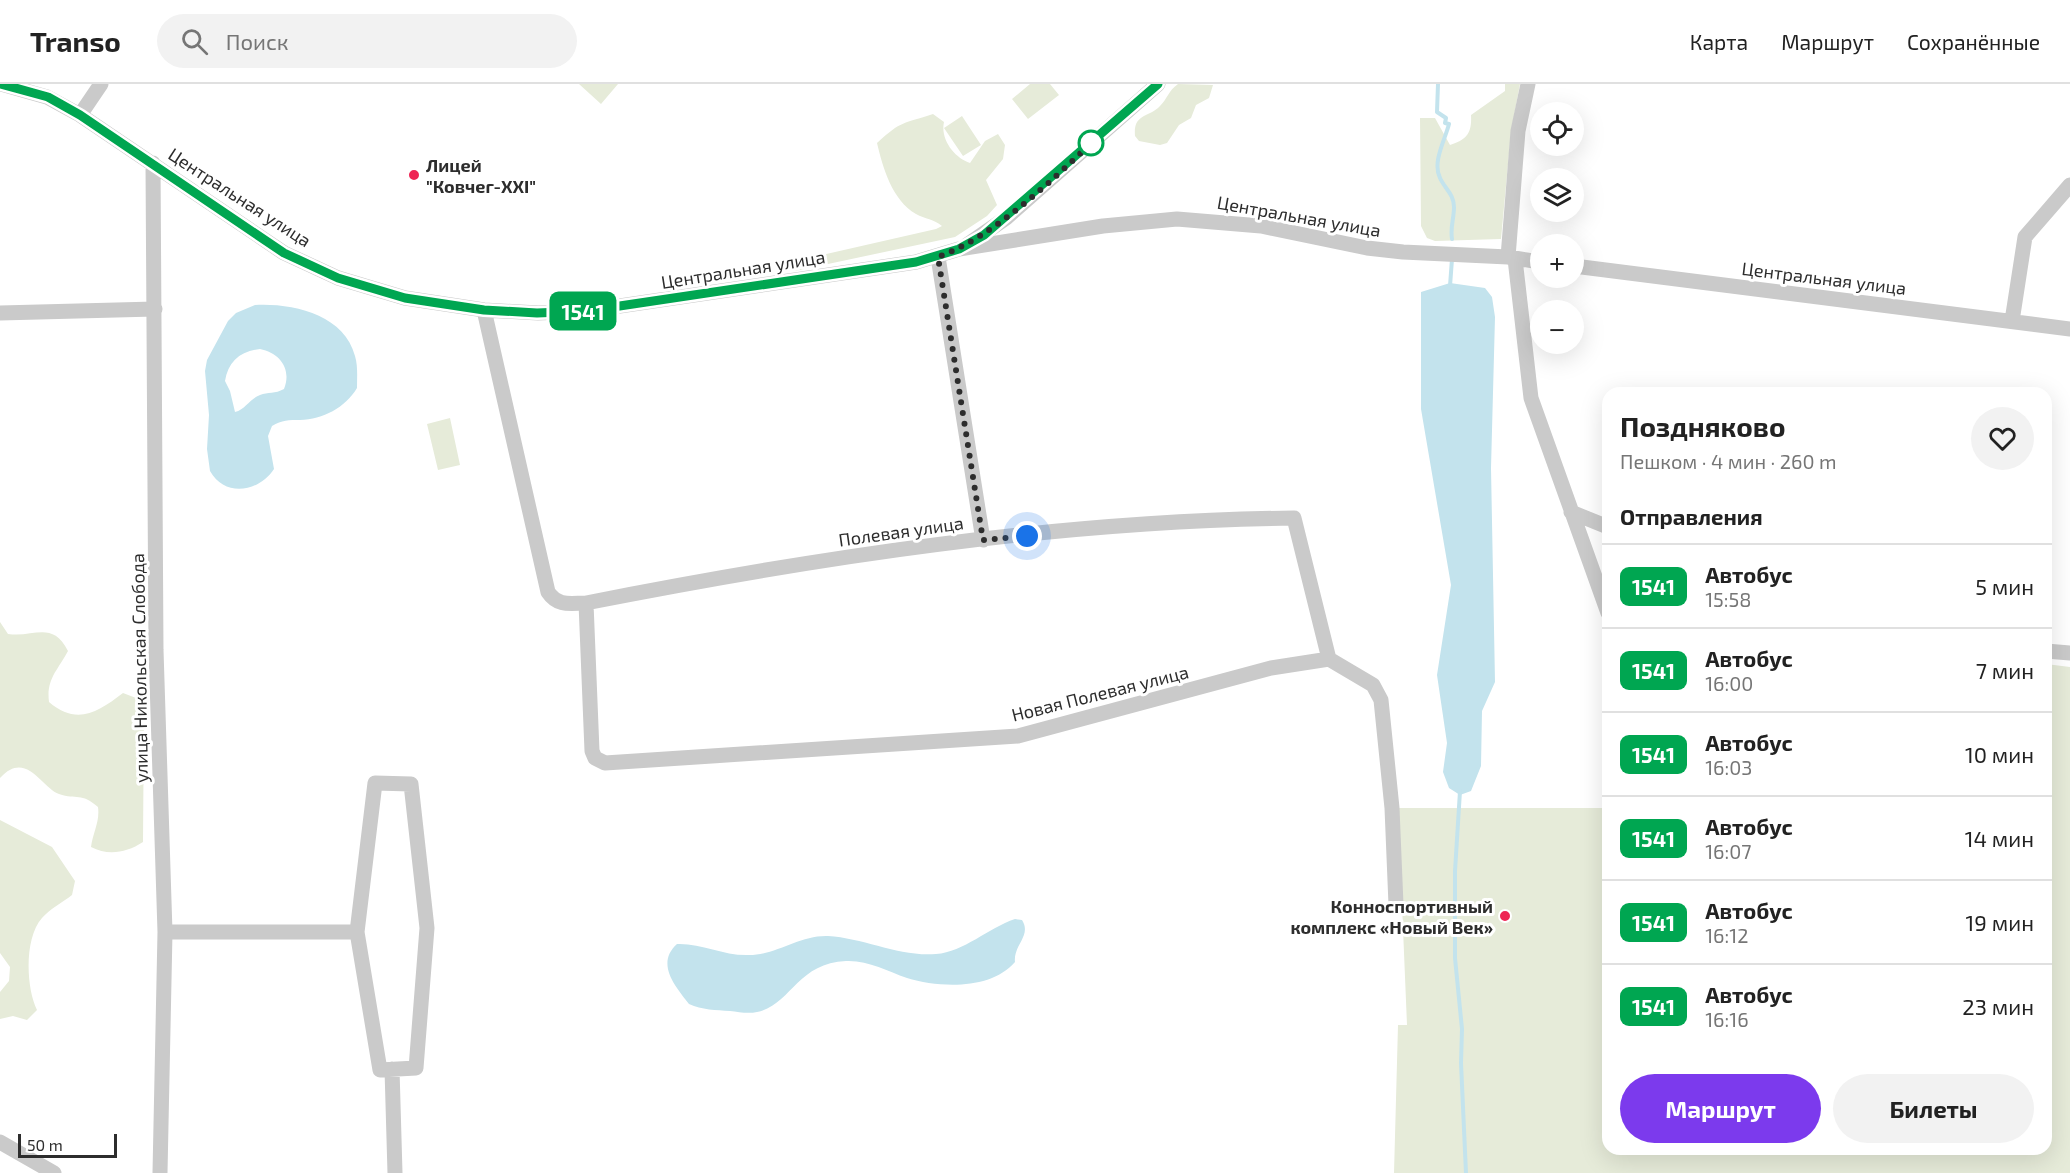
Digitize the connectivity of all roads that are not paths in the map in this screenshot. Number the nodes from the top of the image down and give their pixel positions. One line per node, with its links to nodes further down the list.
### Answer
1 (2, 84): 5 (street, Центральная улица)
2 (101, 84): 5 (street)
3 (1158, 84): 8 (street)
4 (1528, 84): 10 (street)
5 (80, 115): 6 (street, Центральная улица)
6 (153, 163): 13 (street, улица Никольская Слобода); 14 (street, Центральная улица)
7 (2070, 185): 16 (street)
8 (959, 249): 9 (street, Центральная улица); 10 (street, Центральная улица)
9 (938, 257): 14 (street, Центральная улица); 20 (street)
10 (1512, 258): 11 (street, Центральная улица); 18 (street)
11 (1530, 261)
12 (1584, 267): 16 (street, Центральная улица)
13 (155, 309): 15 (street); 27 (street, улица Никольская Слобода)
14 (484, 310): 22 (street, Полевая улица)
15 (0, 313)
16 (2012, 321): 17 (street, Центральная улица)
17 (2070, 328)
18 (1571, 512): 19 (street); 21 (street)
19 (1602, 525)
20 (983, 540): 22 (street, Полевая улица); 25 (street, Полевая улица)
21 (1602, 596)
22 (586, 603): 25 (street, Новая Полевая улица)
23 (2052, 652): 24 (street)
24 (2070, 653)
25 (1329, 659): 26 (street)
26 (1396, 905)
27 (165, 932): 28 (street); 32 (street, улица Никольская Слобода)
28 (357, 932): 29 (street); 29 (street)
29 (392, 1069): 33 (street)
30 (0, 1142): 31 (street)
31 (54, 1173)
32 (160, 1173)
33 (395, 1173)

